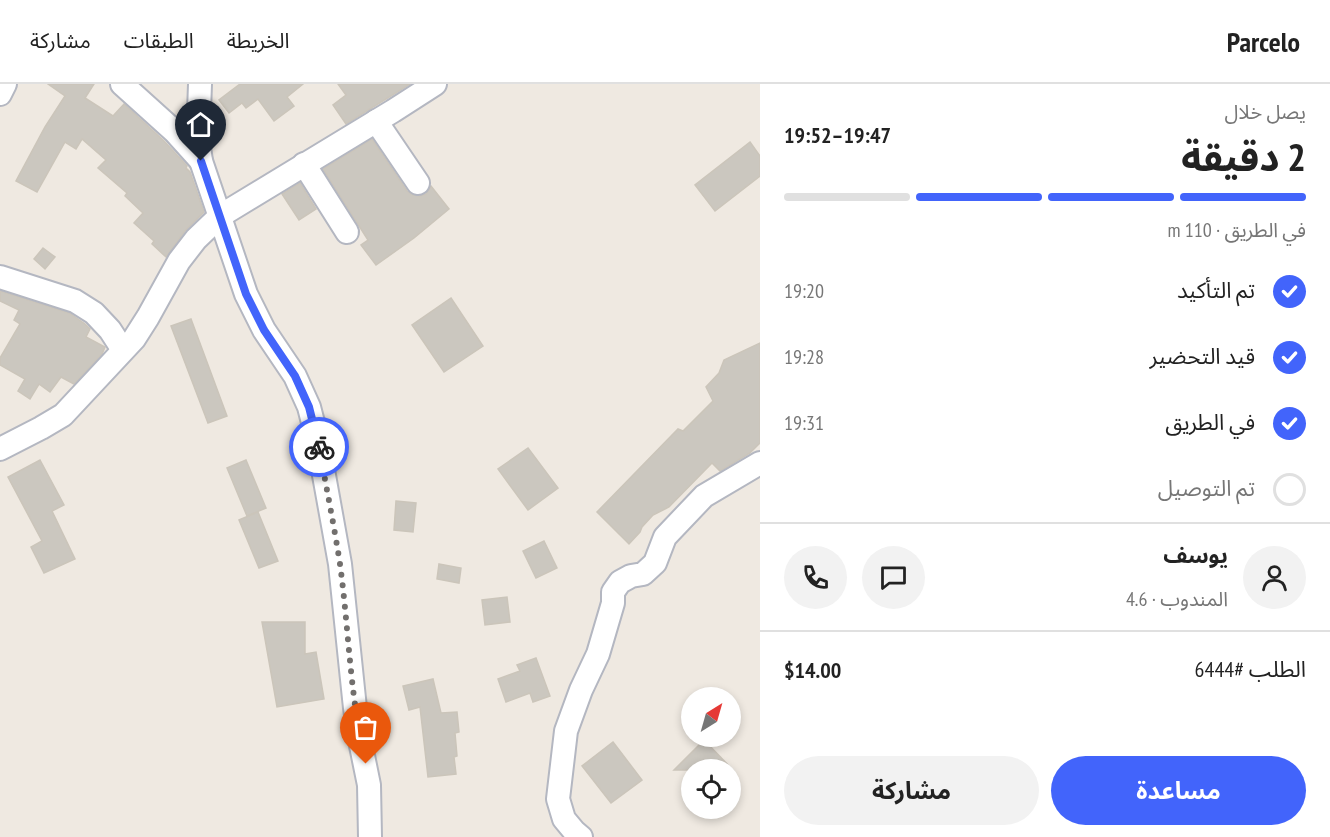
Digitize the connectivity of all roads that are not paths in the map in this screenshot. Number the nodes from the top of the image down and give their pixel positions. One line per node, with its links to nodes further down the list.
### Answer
1 (5, 84): 5 (street)
2 (122, 84): 7 (street)
3 (200, 84): 7 (street)
4 (435, 84): 6 (street)
5 (0, 94)
6 (376, 121): 8 (street); 9 (street)
7 (201, 161): 10 (street)
8 (304, 164): 10 (street); 11 (street)
9 (418, 183)
10 (220, 216): 13 (street); 16 (street)
11 (347, 232)
12 (0, 277): 13 (street)
13 (123, 350): 14 (street)
14 (0, 449)
15 (760, 463): 17 (street)
16 (370, 837)
17 (581, 837)

